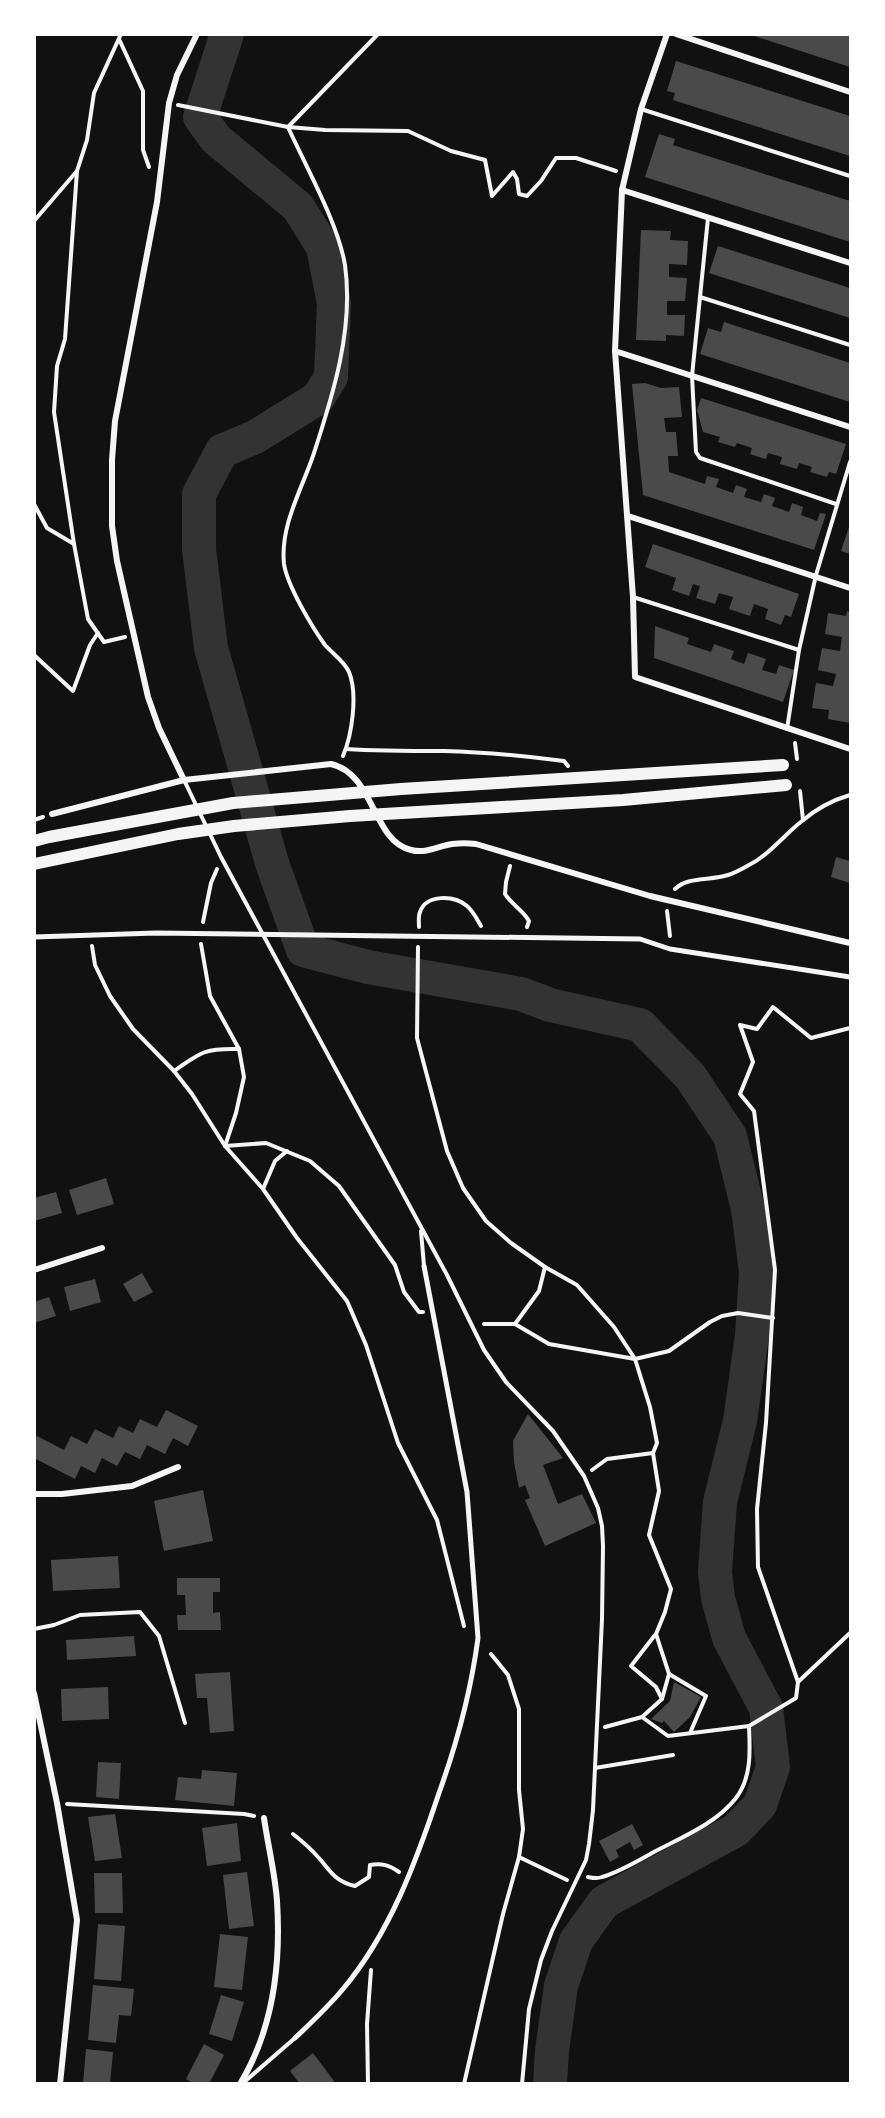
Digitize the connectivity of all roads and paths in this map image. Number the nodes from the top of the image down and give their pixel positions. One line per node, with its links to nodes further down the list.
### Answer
1 (197, 34): 11 (street)
2 (378, 34): 9 (path)
3 (667, 34): 8 (street)
4 (676, 34): 6 (street)
5 (120, 37): 10 (path); 11 (path)
6 (850, 92)
7 (183, 106): 9 (path)
8 (641, 109): 12 (street); 13 (lane)
9 (288, 127): 12 (path); 36 (path)
10 (77, 171): 16 (path); 27 (path)
11 (160, 174): 32 (street)
12 (626, 174): 14 (street)
13 (850, 176)
14 (622, 190): 15 (street); 20 (street)
15 (708, 218): 17 (street); 18 (lane)
16 (34, 221)
17 (850, 263)
18 (700, 297): 19 (lane); 21 (lane)
19 (850, 345)
20 (615, 351): 21 (street); 26 (street)
21 (692, 376): 22 (street); 25 (lane)
22 (850, 427)
23 (850, 462): 25 (lane)
24 (34, 504): 27 (path)
25 (837, 504): 28 (lane)
26 (628, 516): 28 (street); 30 (street)
27 (74, 544): 31 (path)
28 (816, 575): 29 (street); 33 (lane)
29 (850, 588)
30 (633, 597): 33 (lane); 35 (street)
31 (98, 633): 32 (path); 34 (path)
32 (134, 635): 41 (street)
33 (799, 651): 35 (lane)
34 (35, 655)
35 (787, 729): 37 (street)
36 (346, 749): 39 (path); 40 (path)
37 (850, 749)
38 (783, 765): 40 (highway)
39 (339, 766): 41 (street); 46 (street)
40 (578, 778): 45 (highway)
41 (184, 780): 44 (street); 47 (lane)
42 (786, 785): 48 (highway)
43 (850, 795): 49 (path)
44 (52, 814)
45 (34, 841)
46 (514, 854): 52 (path); 59 (street)
47 (221, 856): 51 (path); 68 (lane)
48 (34, 864)
49 (680, 885)
50 (669, 923): 58 (path)
51 (202, 924)
52 (522, 930)
53 (489, 932): 55 (path)
54 (90, 933): 57 (street); 61 (street); 64 (path)
55 (418, 933)
56 (200, 934): 63 (path)
57 (34, 937)
58 (670, 940)
59 (850, 943)
60 (418, 944): 71 (path)
61 (850, 977)
62 (850, 1028): 74 (path)
63 (239, 1049): 64 (path); 65 (path)
64 (174, 1071): 65 (path)
65 (225, 1146): 66 (path); 67 (path)
66 (287, 1150): 67 (path); 73 (path)
67 (263, 1189): 83 (path)
68 (420, 1227): 70 (lane); 76 (lane)
69 (102, 1248): 72 (street)
70 (424, 1266): 73 (street)
71 (545, 1267): 75 (path); 77 (path)
72 (34, 1270)
73 (435, 1316): 103 (street)
74 (773, 1318): 77 (path); 88 (path)
75 (515, 1324): 76 (path); 77 (path)
76 (471, 1325): 80 (lane)
77 (635, 1359): 78 (path)
78 (653, 1453): 80 (path); 85 (path)
79 (178, 1467): 81 (street)
80 (584, 1476): 94 (lane)
81 (34, 1494)
82 (34, 1629): 92 (lane)
83 (465, 1630)
84 (850, 1633): 88 (path)
85 (656, 1634): 87 (path); 90 (path)
86 (491, 1654): 101 (path)
87 (669, 1674): 90 (path); 95 (path)
88 (798, 1682): 93 (path)
89 (34, 1693): 98 (street)
90 (662, 1699): 91 (path)
91 (642, 1717): 94 (path); 95 (path)
92 (185, 1723)
93 (748, 1726): 95 (path); 102 (path)
94 (597, 1728): 97 (lane)
95 (690, 1733)
96 (674, 1755): 97 (lane)
97 (595, 1768): 102 (lane)
98 (57, 1803): 99 (path); 107 (street)
99 (264, 1818): 108 (street)
100 (293, 1834): 103 (path)
101 (519, 1857): 104 (path); 110 (path)
102 (578, 1876): 104 (lane)
103 (408, 1878): 105 (street)
104 (575, 1884): 111 (lane)
105 (373, 1947): 106 (street); 109 (path)
106 (295, 2038): 108 (lane)
107 (60, 2084)
108 (241, 2084)
109 (368, 2084)
110 (464, 2084)
111 (522, 2084)

